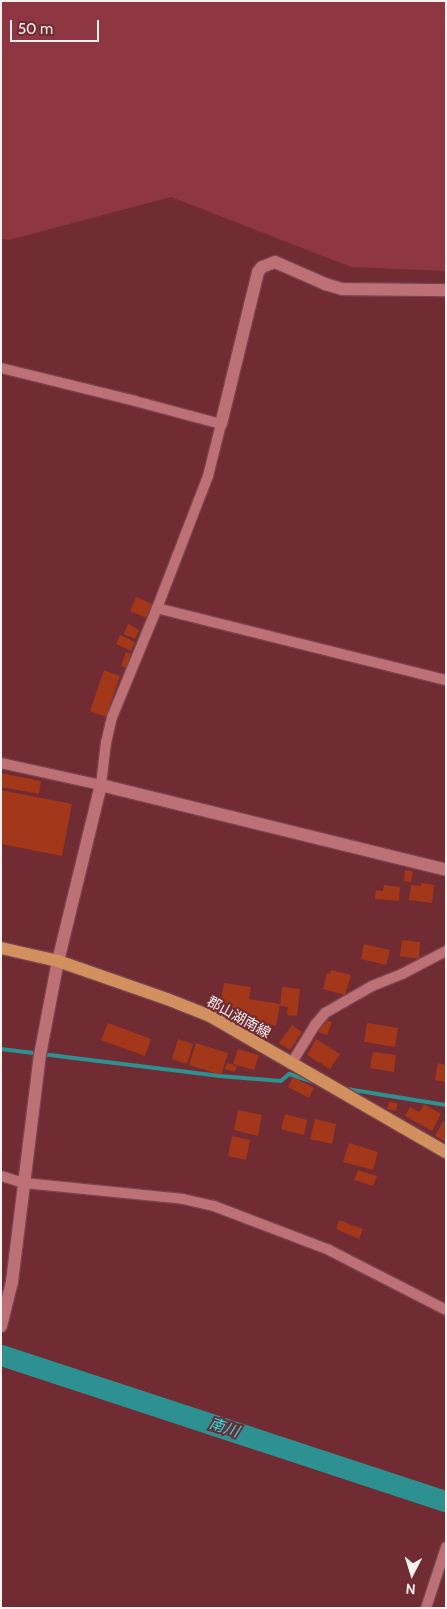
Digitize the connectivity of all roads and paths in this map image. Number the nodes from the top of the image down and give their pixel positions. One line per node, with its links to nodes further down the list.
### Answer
1 (446, 290): 3 (street)
2 (1, 368): 3 (street)
3 (221, 424): 4 (street)
4 (157, 608): 5 (street); 7 (street)
5 (446, 680)
6 (1, 763): 7 (street)
7 (101, 785): 8 (street); 11 (street)
8 (446, 870)
9 (1, 948): 11 (main road, 郡山湖南線)
10 (446, 951): 12 (street)
11 (58, 961): 12 (main road, 郡山湖南線); 15 (street)
12 (291, 1064): 13 (main road, 郡山湖南線)
13 (446, 1152)
14 (1, 1176): 15 (street)
15 (24, 1183): 16 (street); 17 (street)
16 (446, 1310)
17 (1, 1326)
18 (446, 1548): 19 (street)
19 (426, 1608)

